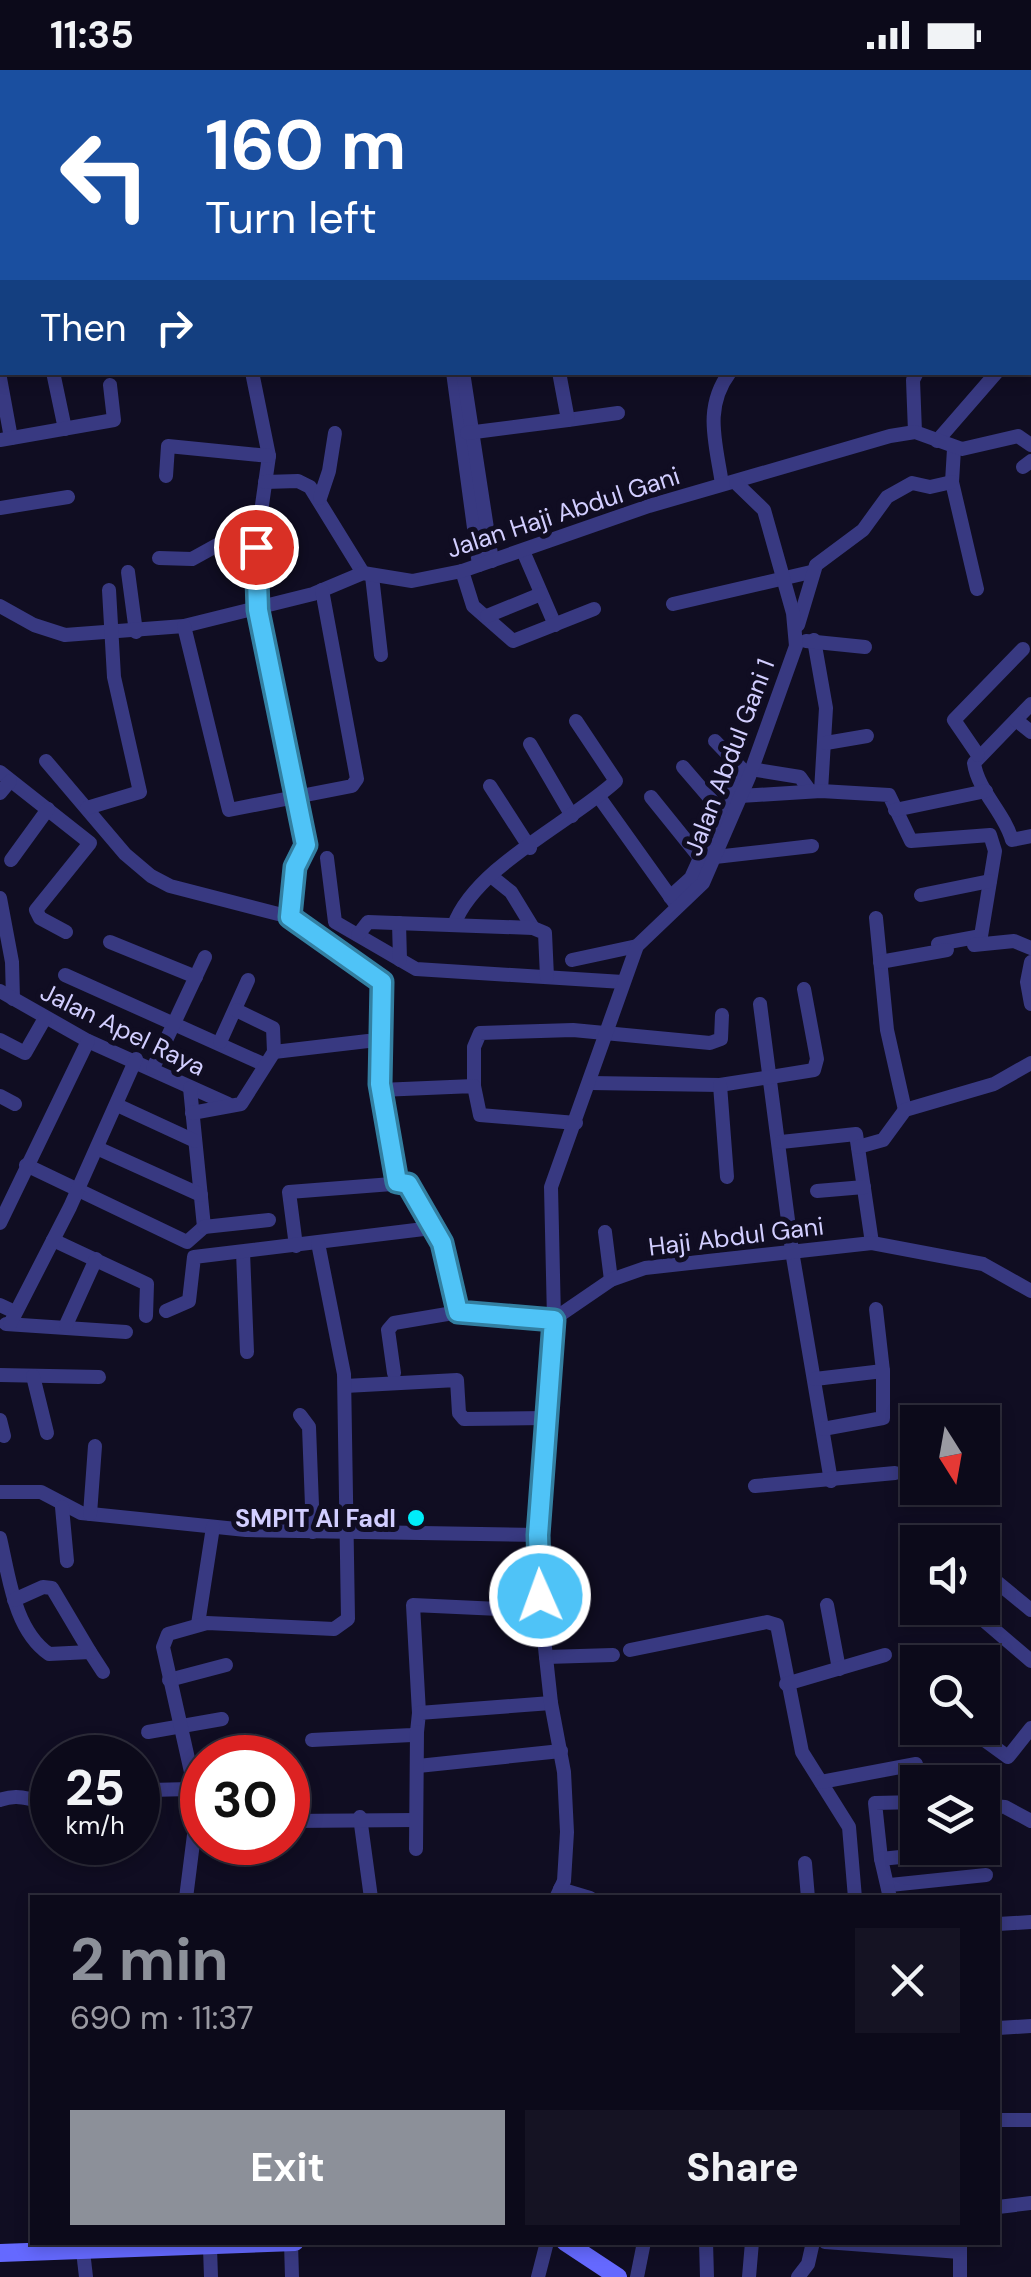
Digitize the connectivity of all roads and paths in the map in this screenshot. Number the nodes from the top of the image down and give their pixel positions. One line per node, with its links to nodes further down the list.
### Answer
1 (54, 375): 15 (street)
2 (253, 375): 23 (street)
3 (455, 375): 17 (street)
4 (463, 375): 17 (street)
5 (560, 375): 14 (street)
6 (717, 375): 12 (street)
7 (728, 375): 12 (street)
8 (916, 375): 16 (street)
9 (994, 375): 20 (street)
10 (0, 378): 19 (street)
11 (110, 386): 15 (street)
12 (719, 389): 27 (street)
13 (618, 413): 14 (street)
14 (568, 420): 17 (street)
15 (66, 428): 19 (street)
16 (915, 432): 20 (street); 27 (street, Jalan Haji Abdul Gani)
17 (467, 433): 34 (street)
18 (334, 434): 29 (street)
19 (6, 439)
20 (937, 441): 22 (street)
21 (1031, 445): 22 (street)
22 (954, 449): 26 (street)
23 (269, 456): 24 (street); 25 (street)
24 (166, 476)
25 (265, 482): 29 (street); 31 (street)
26 (952, 482): 37 (street); 40 (street)
27 (729, 483): 32 (street, Jalan Haji Abdul Gani); 39 (street)
28 (68, 497): 30 (street)
29 (320, 498): 38 (street)
30 (0, 508)
31 (260, 522): 33 (street); 47 (street)
32 (523, 551): 34 (street, Jalan Haji Abdul Gani); 43 (street)
33 (159, 558)
34 (486, 563): 35 (street, Jalan Haji Abdul Gani)
35 (462, 571): 38 (street, Jalan Haji Abdul Gani); 48 (street)
36 (128, 572): 51 (street)
37 (812, 572): 39 (street); 53 (street, Jalan Abdul Gani 1)
38 (368, 574): 42 (street, Jalan Haji Abdul Gani); 57 (street)
39 (784, 580): 44 (street); 53 (street)
40 (978, 589)
41 (110, 590): 52 (street)
42 (322, 590): 47 (street, Jalan Haji Abdul Gani); 76 (street)
43 (541, 594): 48 (street); 49 (street)
44 (673, 604)
45 (6, 609): 52 (street, Jalan Haji Abdul Gani)
46 (594, 609): 49 (street)
47 (258, 610): 50 (street, Jalan Haji Abdul Gani); 76 (street)
48 (488, 616): 49 (street)
49 (555, 625)
50 (184, 626): 51 (street, Jalan Haji Abdul Gani); 76 (street)
51 (136, 632): 52 (street, Jalan Haji Abdul Gani)
52 (112, 634): 78 (street)
53 (796, 636): 54 (street); 69 (street, Jalan Abdul Gani 1)
54 (814, 640): 55 (street); 64 (street)
55 (864, 647)
56 (1023, 650): 66 (street)
57 (380, 655)
58 (1031, 704): 60 (street)
59 (576, 720): 77 (street)
60 (1016, 720): 61 (street); 66 (street)
61 (1031, 732)
62 (867, 736): 64 (street)
63 (714, 742): 80 (street)
64 (826, 743): 72 (street)
65 (530, 744): 82 (street)
66 (978, 755): 73 (street)
67 (46, 761): 78 (street)
68 (683, 766): 80 (street)
69 (752, 769): 72 (street); 75 (street, Jalan Abdul Gani 1)
70 (3, 782): 79 (street)
71 (490, 786): 85 (street)
72 (816, 791): 75 (street); 81 (street)
73 (986, 791): 81 (street); 83 (street)
74 (651, 796): 87 (street)
75 (740, 796): 87 (street, Jalan Abdul Gani 1)
76 (292, 797): 94 (street)
77 (598, 797): 82 (street); 93 (street)
78 (87, 808): 94 (street)
79 (48, 809): 88 (street); 99 (street)
80 (720, 810): 87 (street)
81 (895, 810): 90 (street)
82 (572, 816): 85 (street)
83 (1031, 836)
84 (812, 846): 87 (street)
85 (530, 848): 89 (street)
86 (327, 858): 100 (street)
87 (708, 858): 93 (street, Jalan Abdul Gani 1)
88 (11, 860)
89 (491, 876): 97 (street); 98 (street)
90 (990, 881): 91 (street); 103 (street)
91 (920, 894)
92 (0, 898): 101 (street)
93 (675, 903): 104 (street, Jalan Abdul Gani 1)
94 (290, 917): 138 (street)
95 (876, 918): 109 (street)
96 (399, 923): 97 (street); 100 (street); 107 (street)
97 (454, 926): 98 (street)
98 (533, 928): 113 (street)
99 (66, 932)
100 (358, 936): 107 (street)
101 (4, 940): 117 (street)
102 (110, 942): 112 (street)
103 (938, 944)
104 (637, 946): 108 (street); 115 (street, Jalan Abdul Gani 1)
105 (1031, 948): 109 (street)
106 (205, 957): 112 (street)
107 (400, 960): 113 (street)
108 (572, 960)
109 (880, 962): 143 (street)
110 (1031, 962): 119 (street)
111 (65, 975): 123 (street)
112 (196, 977): 123 (street)
113 (547, 977): 115 (street)
114 (248, 980): 120 (street)
115 (623, 982): 124 (street, Jalan Abdul Gani 1)
116 (804, 990): 133 (street)
117 (6, 995): 122 (street, Jalan Apel Raya)
118 (760, 1004): 133 (street)
119 (1031, 1004)
120 (236, 1010): 127 (street); 129 (street)
121 (722, 1015): 124 (street)
122 (45, 1018): 125 (street); 126 (street, Jalan Apel Raya)
123 (174, 1024): 127 (street); 132 (street)
124 (608, 1032): 134 (street, Jalan Abdul Gani 1); 136 (street)
125 (0, 1040)
126 (88, 1040): 130 (street, Jalan Apel Raya); 150 (street)
127 (220, 1042): 129 (street)
128 (368, 1042): 129 (street)
129 (269, 1058): 141 (street)
130 (136, 1059): 132 (street, Jalan Apel Raya); 142 (street)
131 (1031, 1063): 143 (street)
132 (153, 1068): 137 (street, Jalan Apel Raya)
133 (772, 1078): 135 (street); 147 (street)
134 (590, 1083): 135 (street); 145 (street, Jalan Abdul Gani 1)
135 (720, 1085): 151 (street)
136 (474, 1086): 138 (street); 145 (street)
137 (190, 1088): 141 (street, Jalan Apel Raya); 144 (street)
138 (380, 1090): 152 (street)
139 (0, 1096): 140 (street)
140 (15, 1104)
141 (228, 1104): 144 (street)
142 (117, 1105): 146 (street); 149 (street)
143 (905, 1110): 148 (street)
144 (192, 1114): 146 (street)
145 (576, 1123): 177 (street, Jalan Abdul Gani 1)
146 (195, 1141): 156 (street)
147 (781, 1142): 148 (street); 166 (street)
148 (858, 1147): 153 (street)
149 (97, 1148): 155 (street); 156 (street)
150 (26, 1165): 155 (street); 158 (street)
151 (727, 1176)
152 (397, 1182): 160 (street); 165 (street)
153 (864, 1188): 154 (street); 164 (street)
154 (816, 1191)
155 (76, 1193): 159 (street); 162 (street)
156 (200, 1195): 159 (street)
157 (270, 1220): 159 (street)
158 (0, 1222)
159 (204, 1227)
160 (432, 1228): 163 (street); 174 (street)
161 (605, 1232): 169 (street)
162 (53, 1240): 168 (street); 176 (street)
163 (318, 1243): 165 (street); 187 (street)
164 (872, 1244): 166 (street, Haji Abdul Gani); 170 (street, Haji Abdul Gani)
165 (296, 1246): 167 (street)
166 (792, 1250): 169 (street, Haji Abdul Gani); 186 (street)
167 (243, 1252): 173 (street); 180 (street)
168 (96, 1259): 175 (street); 178 (street)
169 (611, 1280): 177 (street, Haji Abdul Gani)
170 (1031, 1291)
171 (0, 1305): 176 (street)
172 (876, 1308): 181 (street)
173 (166, 1311)
174 (458, 1312): 177 (street); 182 (street)
175 (146, 1316)
176 (8, 1320): 178 (street)
177 (554, 1320): 189 (street)
178 (66, 1325): 179 (street)
179 (126, 1332)
180 (248, 1352)
181 (883, 1371): 186 (street); 191 (street)
182 (394, 1373)
183 (0, 1375): 184 (street)
184 (33, 1376): 185 (street); 192 (street)
185 (98, 1377)
186 (815, 1379): 191 (street)
187 (344, 1386): 189 (street); 202 (street)
188 (300, 1416): 203 (street)
189 (545, 1418): 204 (street)
190 (0, 1420): 193 (street)
191 (823, 1429): 196 (street)
192 (47, 1433)
193 (4, 1436)
194 (95, 1446): 200 (street)
195 (894, 1474): 196 (street)
196 (831, 1481): 197 (street)
197 (755, 1486)
198 (0, 1492): 199 (street)
199 (62, 1507): 200 (street); 206 (street)
200 (90, 1514): 201 (street)
201 (213, 1527): 203 (street); 212 (street)
202 (344, 1531): 203 (street); 204 (street); 212 (street)
203 (313, 1532)
204 (538, 1535): 211 (street)
205 (0, 1538): 208 (street)
206 (67, 1561)
207 (1000, 1585): 210 (street)
208 (14, 1600): 215 (street); 215 (street)
209 (826, 1605): 221 (street)
210 (1031, 1610)
211 (541, 1611): 218 (street); 226 (street)
212 (198, 1624): 223 (street)
213 (989, 1625): 219 (street)
214 (630, 1650): 224 (street)
215 (90, 1652): 222 (street)
216 (885, 1654): 221 (street)
217 (613, 1655): 218 (street)
218 (546, 1657): 225 (street)
219 (1031, 1660)
220 (226, 1665): 223 (street)
221 (839, 1669): 224 (street)
222 (103, 1672)
223 (169, 1680): 228 (street)
224 (786, 1684): 238 (street)
225 (550, 1703): 226 (street); 235 (street)
226 (420, 1713): 231 (street)
227 (222, 1719): 228 (street)
228 (180, 1726): 230 (street); 232 (street)
229 (1031, 1728): 234 (street)
230 (148, 1732)
231 (417, 1732): 233 (street); 237 (street)
232 (182, 1735)
233 (312, 1740)
234 (992, 1745)
235 (561, 1751): 237 (street); 254 (street)
236 (916, 1764): 238 (street)
237 (418, 1766): 245 (street)
238 (821, 1782): 258 (street)
239 (30, 1799): 240 (street)
240 (0, 1800)
241 (900, 1802): 249 (street)
242 (1000, 1806): 246 (street)
243 (360, 1817): 244 (street); 245 (street); 256 (street)
244 (310, 1820)
245 (416, 1820): 247 (street)
246 (1031, 1821)
247 (416, 1848)
248 (900, 1857): 249 (street)
249 (881, 1859): 253 (street)
250 (805, 1862): 257 (street)
251 (192, 1865): 255 (street)
252 (986, 1875): 253 (street)
253 (890, 1891)
254 (558, 1893)
255 (187, 1895)
256 (371, 1895)
257 (808, 1895)
258 (855, 1895)
259 (1031, 1922): 260 (street)
260 (1000, 1924)
261 (1031, 2026): 262 (street)
262 (1000, 2028)
263 (1000, 2120): 264 (street)
264 (1031, 2120)
265 (1031, 2204): 266 (street)
266 (1000, 2207)
267 (260, 2245): 278 (street)
268 (293, 2245): 284 (street)
269 (546, 2245): 285 (street)
270 (569, 2245): 281 (street)
271 (643, 2245): 287 (street)
272 (706, 2245): 288 (street)
273 (752, 2245): 289 (street)
274 (812, 2245): 290 (street)
275 (896, 2245): 277 (street)
276 (54, 2247): 279 (street); 280 (street)
277 (960, 2247): 291 (street)
278 (210, 2248): 279 (street); 283 (street)
279 (83, 2251): 282 (street)
280 (0, 2253)
281 (593, 2269): 286 (street)
282 (86, 2277)
283 (210, 2277)
284 (292, 2277)
285 (538, 2277)
286 (618, 2277)
287 (637, 2277)
288 (707, 2277)
289 (749, 2277)
290 (798, 2277)
291 (960, 2277)

